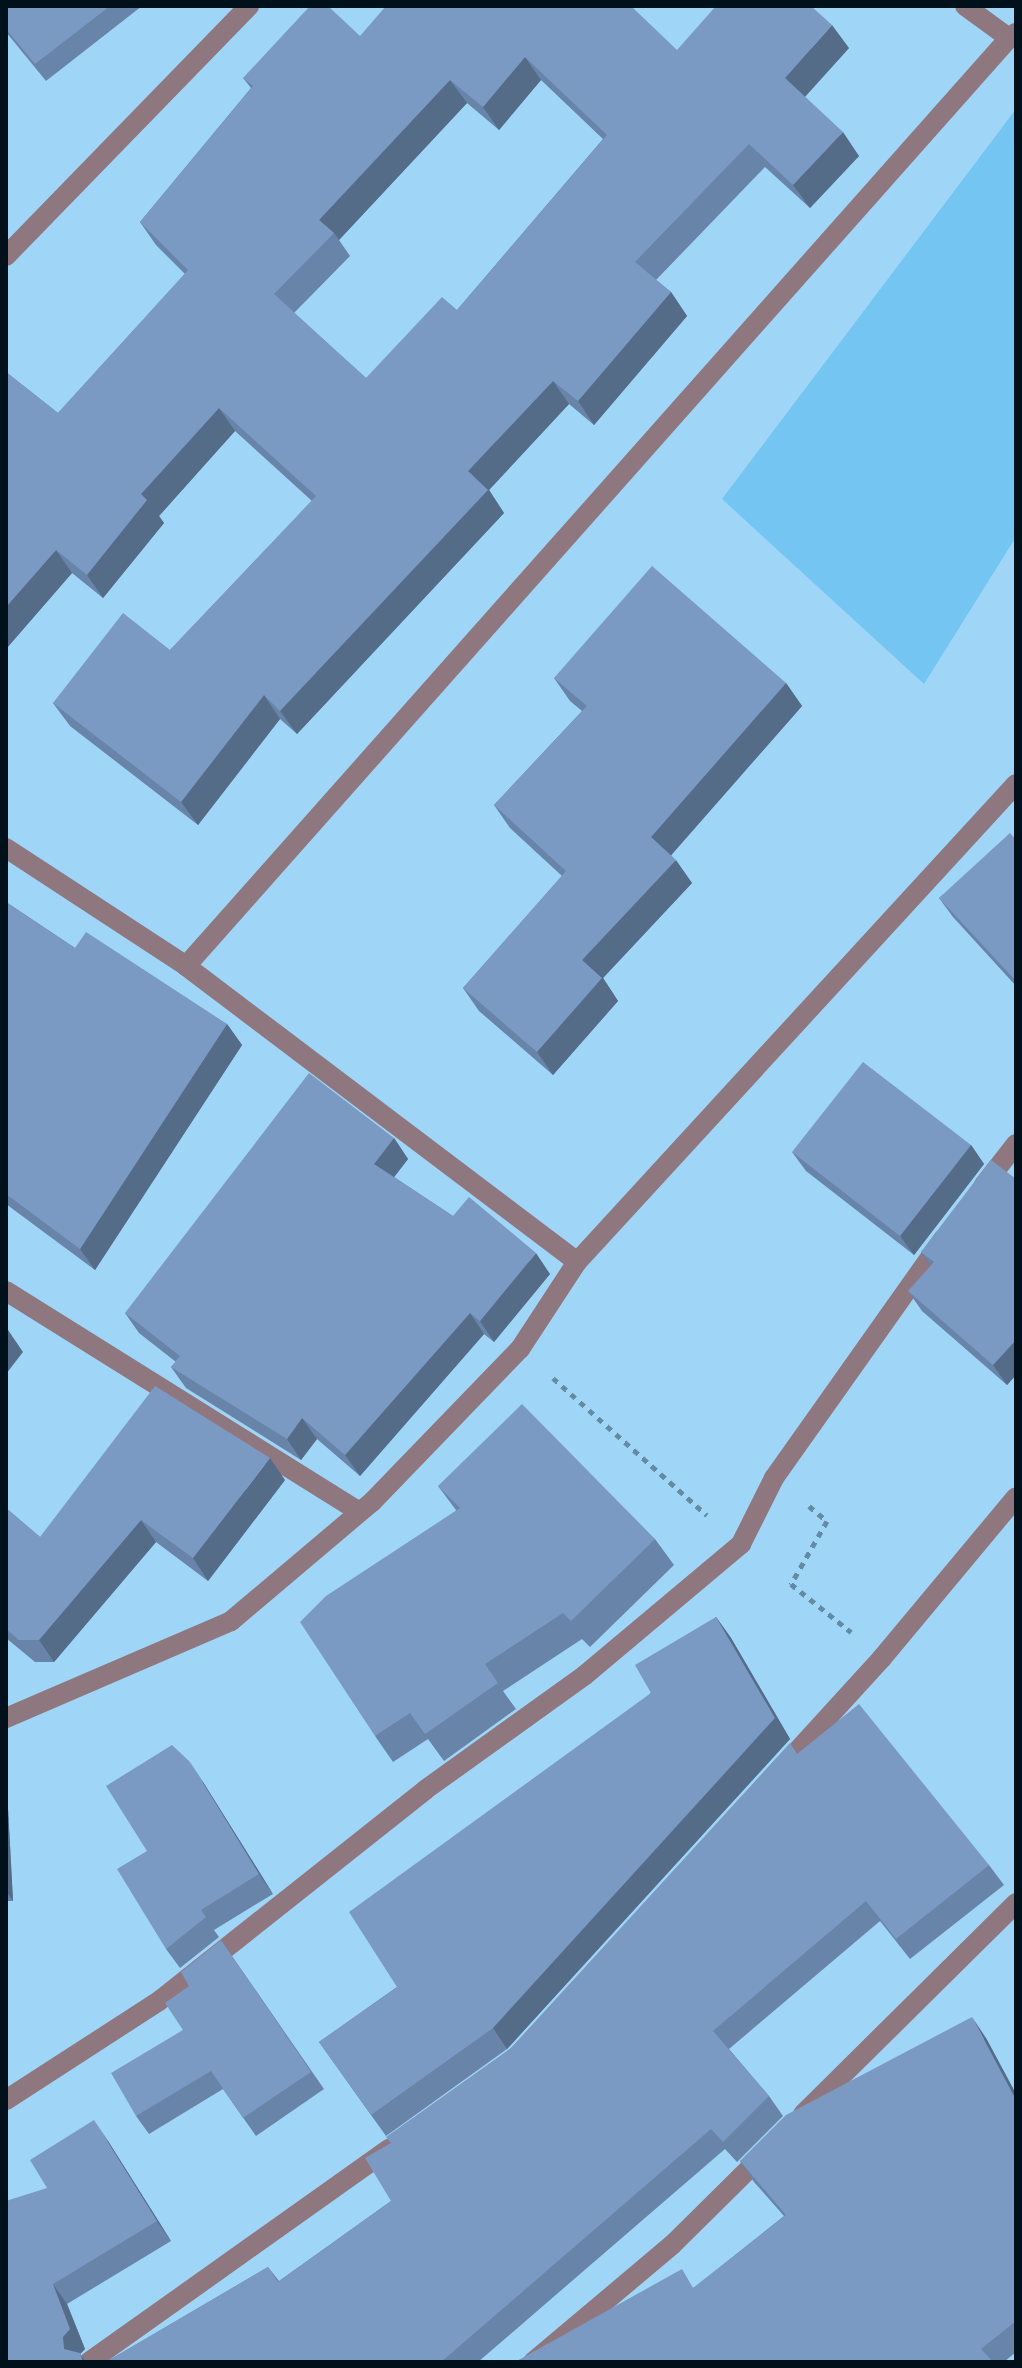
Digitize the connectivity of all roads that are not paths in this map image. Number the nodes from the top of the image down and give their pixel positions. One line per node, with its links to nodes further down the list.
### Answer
1 (249, 6): 4 (street)
2 (965, 6): 3 (street)
3 (1012, 36): 7 (street)
4 (6, 256)
5 (1016, 784): 9 (street)
6 (6, 848): 7 (street)
7 (186, 966): 9 (street)
8 (1016, 1144): 16 (street)
9 (577, 1262): 12 (street)
10 (6, 1291): 12 (street)
11 (1016, 1497): 14 (street)
12 (357, 1510): 13 (street)
13 (6, 1718)
14 (764, 1788)
15 (1016, 1903): 19 (street)
16 (6, 2100)
17 (413, 2132): 18 (street)
18 (89, 2362)
19 (533, 2362)

